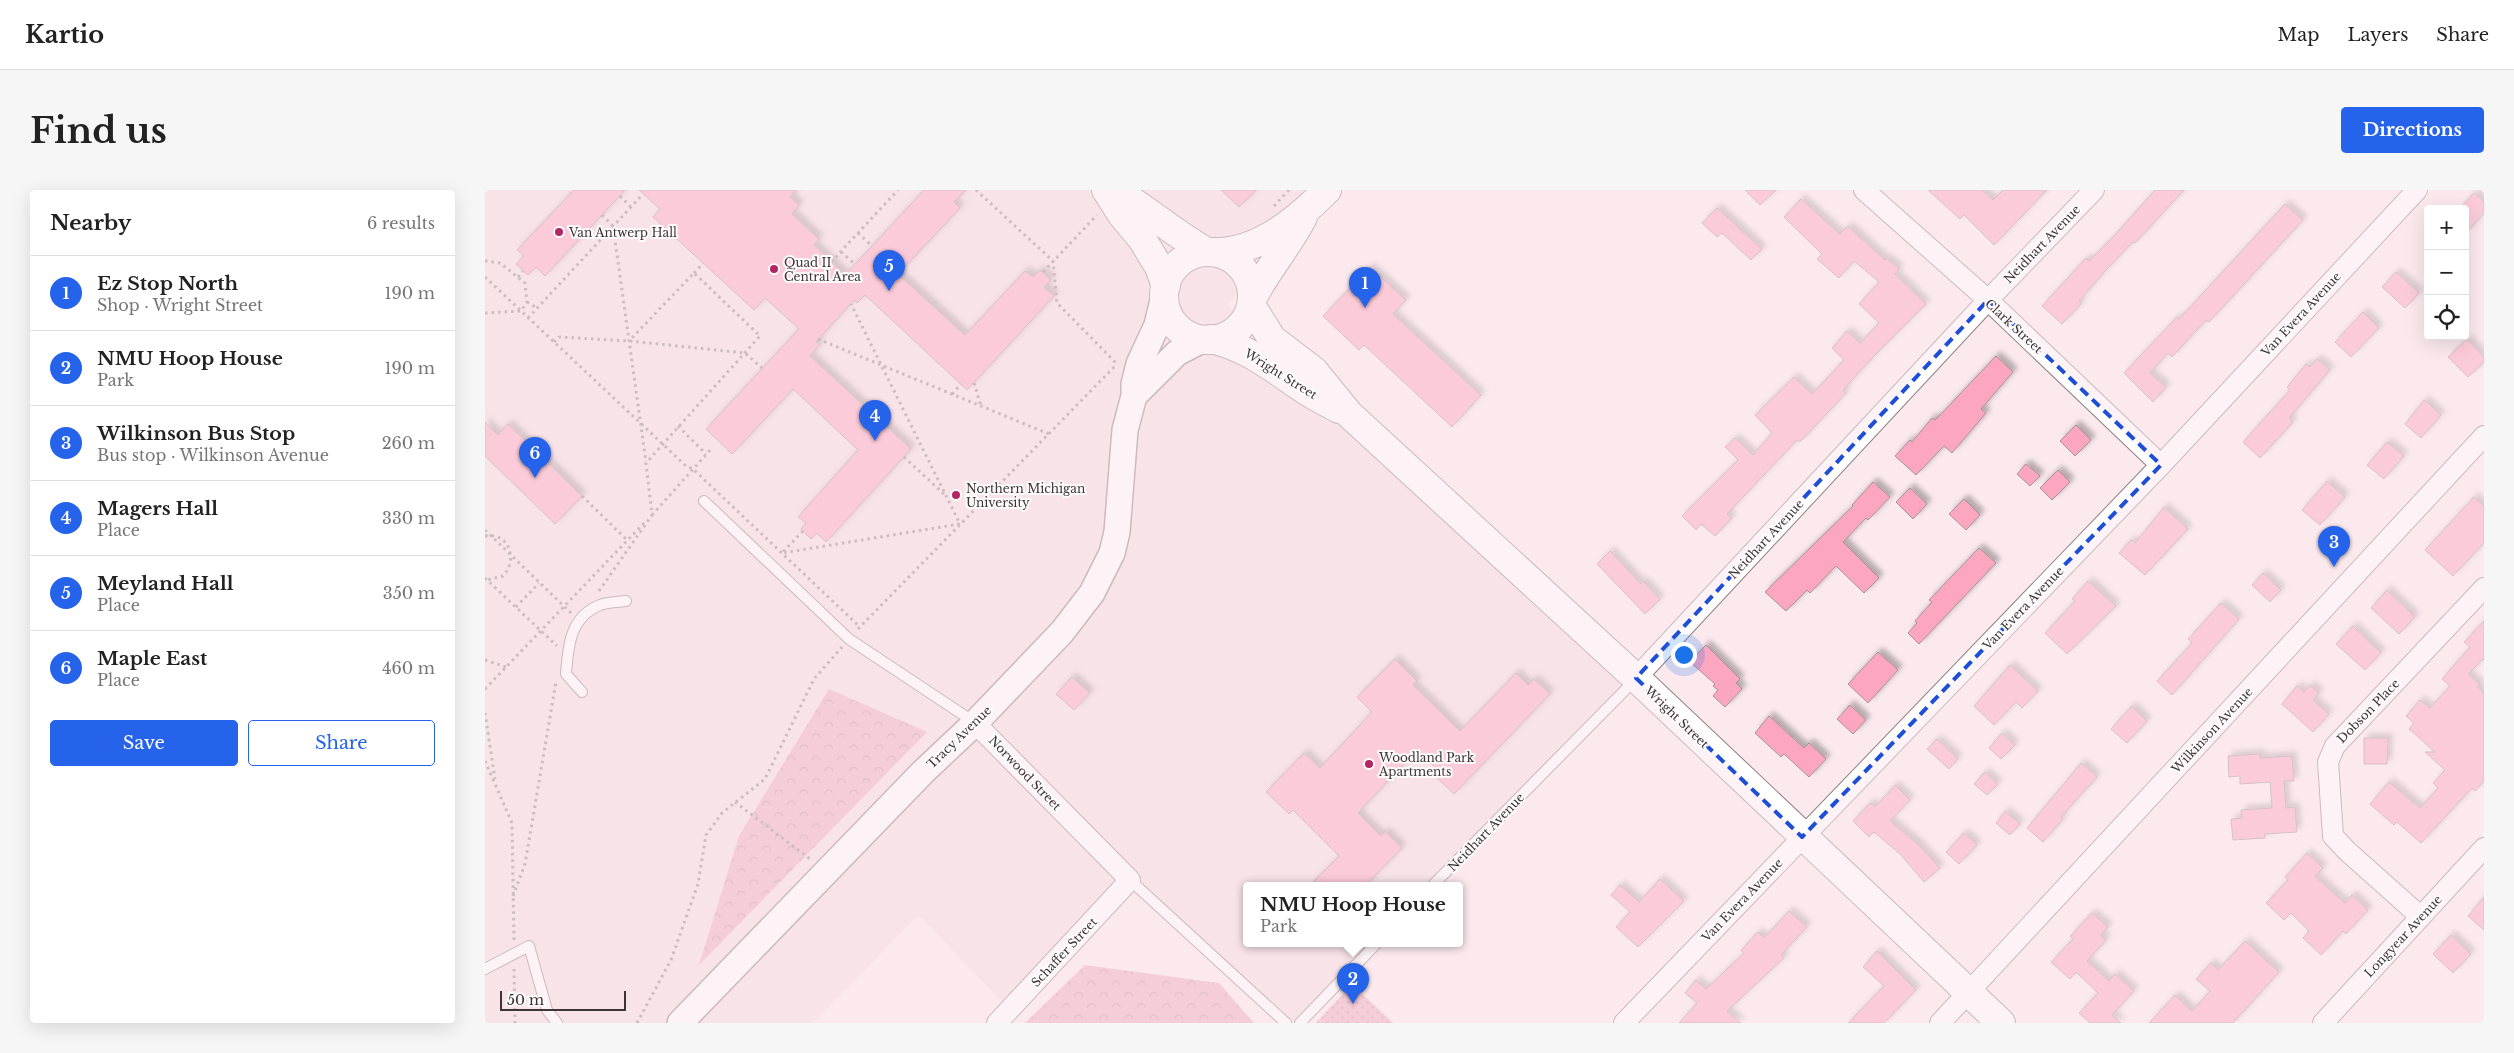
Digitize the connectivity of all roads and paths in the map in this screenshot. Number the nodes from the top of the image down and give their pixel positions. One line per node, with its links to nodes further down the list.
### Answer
1 (898, 190): 15 (path)
2 (976, 190): 20 (path)
3 (1114, 190): 18 (main road)
4 (1327, 190): 12 (main road)
5 (1864, 190): 30 (street, Clark Street)
6 (2094, 190): 30 (street, Neidhart Avenue)
7 (2417, 190): 62 (street, Van Evera Avenue)
8 (643, 194): 11 (path)
9 (619, 196): 11 (path)
10 (1102, 203): 20 (path); 29 (main road)
11 (631, 207): 14 (path)
12 (1306, 211): 18 (main road); 32 (main road)
13 (602, 215): 14 (path)
14 (613, 226): 34 (path); 40 (path)
15 (858, 233): 16 (path); 17 (path)
16 (872, 246)
17 (841, 252): 21 (path); 23 (path)
18 (1210, 252): 29 (main road); 32 (main road)
19 (485, 261): 28 (path)
20 (1053, 261): 26 (path); 44 (path)
21 (831, 262)
22 (703, 263): 25 (path)
23 (855, 264)
24 (523, 270): 28 (path)
25 (694, 272): 40 (path); 42 (path)
26 (1043, 272)
27 (485, 277): 35 (path)
28 (518, 277): 31 (path)
29 (1165, 291): 39 (main road); 50 (street, Tracy Avenue)
30 (1988, 300): 62 (street, Clark Street); 91 (street, Neidhart Avenue)
31 (527, 302): 34 (path); 35 (path)
32 (1251, 302): 39 (main road); 52 (main road, Wright Street)
33 (851, 304): 45 (path)
34 (537, 308): 37 (path)
35 (521, 311): 36 (path); 37 (path)
36 (485, 313)
37 (528, 318): 41 (path)
38 (818, 339): 45 (path)
39 (1207, 339): 50 (street); 52 (main road, Wright Street)
40 (629, 341): 41 (path); 42 (path); 53 (path)
41 (554, 342): 53 (path)
42 (745, 353): 46 (path); 54 (path)
43 (1122, 359): 44 (path)
44 (1117, 364): 55 (path)
45 (881, 365): 49 (path); 65 (path)
46 (762, 368)
47 (974, 383): 51 (path)
48 (961, 384): 49 (path)
49 (952, 394): 51 (path)
50 (1134, 396): 96 (street, Tracy Avenue)
51 (981, 406): 55 (path)
52 (1349, 414): 91 (main road, Wright Street)
53 (640, 423): 57 (path); 61 (path)
54 (678, 426): 57 (path); 59 (path)
55 (1049, 434): 68 (path)
56 (2484, 436): 110 (street, Wilkinson Avenue)
57 (662, 444): 61 (path); 63 (path)
58 (712, 448): 59 (path)
59 (706, 454): 63 (path)
60 (904, 457): 65 (path)
61 (646, 463): 67 (path)
62 (2161, 464): 100 (street, Van Evera Avenue)
63 (693, 469): 67 (path); 74 (path)
64 (581, 496): 73 (path)
65 (946, 496): 68 (path)
66 (704, 501): 87 (lane, Norwood Street)
67 (652, 515): 73 (path); 79 (path)
68 (960, 524): 74 (path); 85 (path)
69 (485, 530): 72 (path)
70 (803, 531): 74 (path)
71 (485, 536): 72 (path)
72 (491, 536): 75 (path)
73 (627, 540): 81 (path)
74 (782, 553): 85 (path)
75 (512, 556): 76 (path); 77 (path)
76 (486, 579): 82 (path)
77 (539, 583): 81 (path); 82 (path)
78 (2484, 588): 106 (street, Dobson Place)
79 (593, 599)
80 (627, 601): 94 (lane)
81 (563, 606): 86 (path)
82 (515, 607): 86 (path)
83 (578, 612): 84 (path)
84 (573, 616)
85 (860, 627): 87 (path)
86 (541, 630): 88 (path); 90 (path)
87 (849, 639): 96 (lane, Norwood Street); 99 (path)
88 (557, 654)
89 (485, 660): 90 (path)
90 (506, 667): 93 (path)
91 (1637, 678): 100 (main road, Wright Street); 104 (lane, Neidhart Avenue)
92 (556, 680): 105 (path)
93 (485, 689)
94 (582, 692)
95 (485, 713): 98 (path)
96 (975, 723): 102 (street, Tracy Avenue); 103 (street, Norwood Street)
97 (485, 761): 98 (path)
98 (496, 785): 105 (path)
99 (735, 802): 102 (path); 113 (path)
100 (1802, 837): 110 (main road, Wright Street); 118 (street, Van Evera Avenue)
101 (2484, 848): 106 (street, Longyear Avenue)
102 (827, 871): 114 (street, Tracy Avenue)
103 (1130, 880): 115 (street, Schaffer Street); 116 (lane, Norwood Street)
104 (1436, 882)
105 (513, 896): 108 (path)
106 (2421, 917): 121 (street, Longyear Avenue)
107 (1373, 947): 117 (lane)
108 (514, 954): 109 (lane); 111 (path); 112 (lane)
109 (485, 969)
110 (1969, 993): 119 (street, Wilkinson Avenue); 120 (main road, Wright Street)
111 (515, 1023)
112 (557, 1023)
113 (637, 1023)
114 (680, 1023)
115 (997, 1023)
116 (1286, 1023)
117 (1300, 1023)
118 (1624, 1023)
119 (1940, 1023)
120 (2001, 1023)
121 (2323, 1023)

